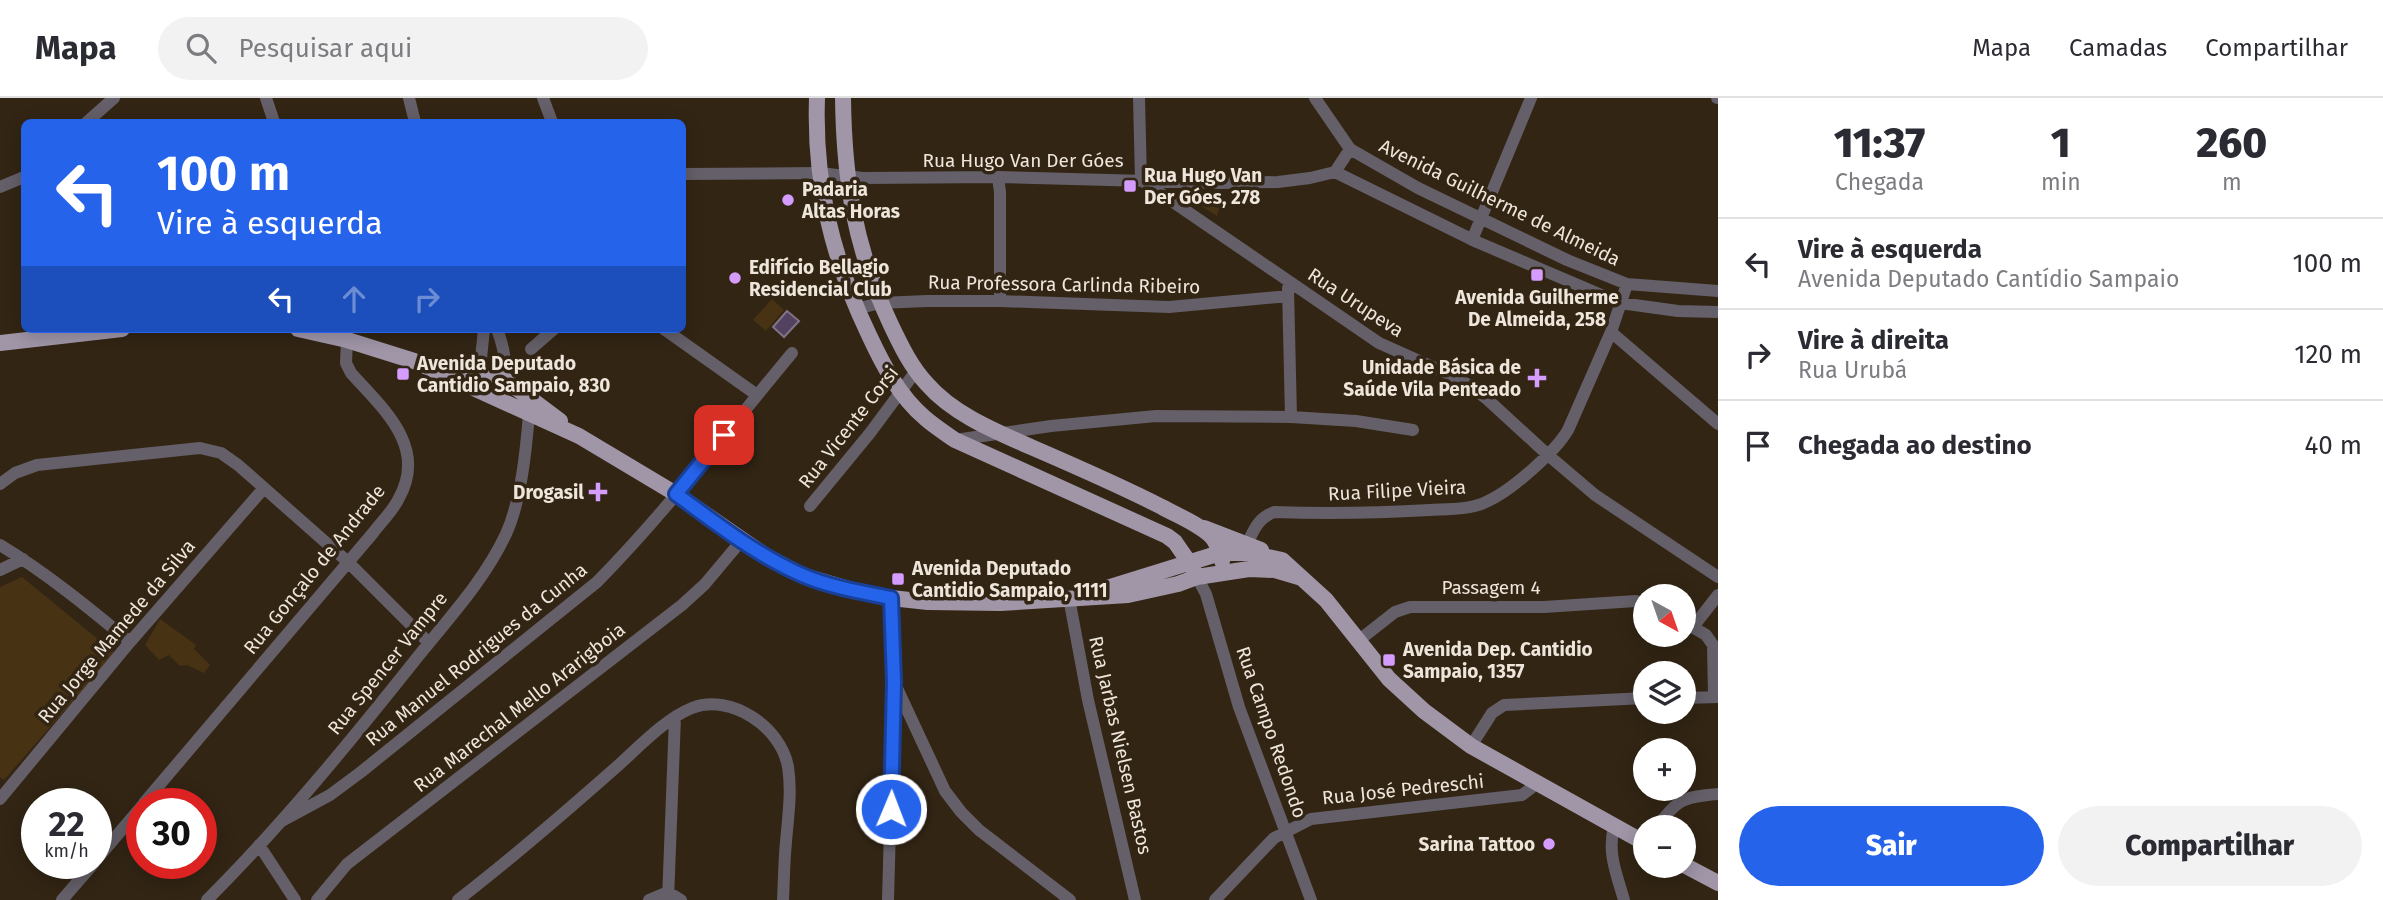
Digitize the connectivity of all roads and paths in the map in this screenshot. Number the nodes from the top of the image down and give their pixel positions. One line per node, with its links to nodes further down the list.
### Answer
1 (114, 98): 10 (street)
2 (266, 98): 11 (street)
3 (409, 98): 12 (street)
4 (543, 98): 13 (street)
5 (817, 98): 16 (main road)
6 (843, 98): 18 (main road)
7 (1139, 98): 21 (street)
8 (1315, 98): 14 (street)
9 (1526, 99): 23 (street)
10 (90, 119)
11 (271, 119)
12 (414, 119)
13 (551, 119)
14 (1350, 149): 15 (street); 23 (street, Avenida Guilherme de Almeida)
15 (1335, 172): 21 (street, Rua Hugo Van Der Góes); 24 (street, Avenida Guilherme de Almeida)
16 (820, 173): 17 (street, Rua Hugo Van Der Góes); 18 (street, Rua Hugo Van Der Góes); 32 (main road)
17 (686, 174)
18 (847, 176): 19 (street, Rua Hugo Van Der Góes); 30 (main road)
19 (998, 177): 21 (street, Rua Hugo Van Der Góes); 29 (street)
20 (21, 178): 22 (street)
21 (1141, 180): 25 (street, Rua Urupeva)
22 (0, 187)
23 (1481, 217): 24 (street); 26 (street, Avenida Guilherme de Almeida)
24 (1472, 240): 31 (street, Avenida Guilherme de Almeida)
25 (1287, 280): 28 (street); 59 (street, Rua Urupeva)
26 (1627, 284): 27 (street, Avenida Guilherme de Almeida); 31 (street, Rua Filipe Vieira)
27 (1718, 290)
28 (1288, 296): 29 (street, Rua Professora Carlinda Ribeiro); 53 (street)
29 (1000, 301): 30 (street, Rua Professora Carlinda Ribeiro)
30 (880, 303): 32 (street, Rua Professora Carlinda Ribeiro); 47 (main road)
31 (1620, 303): 33 (street, Avenida Guilherme de Almeida); 34 (street, Rua Filipe Vieira)
32 (856, 309): 49 (main road)
33 (1718, 312)
34 (1611, 332): 54 (street); 59 (street, Rua Filipe Vieira)
35 (70, 333): 42 (main road)
36 (316, 333): 41 (main road)
37 (484, 333): 46 (street)
38 (498, 333): 48 (street)
39 (549, 333): 43 (street)
40 (670, 333): 50 (street)
41 (347, 340): 45 (main road); 71 (street, Rua Gonçalo de Andrade)
42 (0, 343)
43 (531, 349)
44 (792, 353): 50 (street, Rua Manuel Rodrigues da Cunha)
45 (414, 361): 46 (main road); 51 (main road)
46 (479, 371): 48 (main road); 51 (street)
47 (916, 371): 49 (street, Rua Vicente Corsi); 56 (main road)
48 (504, 379): 51 (street); 57 (main road)
49 (901, 393): 58 (main road); 63 (street, Rua Vicente Corsi)
50 (757, 395): 62 (street, Rua Manuel Rodrigues da Cunha)
51 (488, 396): 52 (main road)
52 (529, 414): 57 (main road); 85 (street, Rua Spencer Vampre)
53 (1291, 417): 55 (street); 56 (street)
54 (1718, 425)
55 (1413, 430)
56 (1003, 434): 58 (street); 64 (main road)
57 (579, 436): 62 (main road)
58 (955, 440): 72 (main road)
59 (1548, 455): 66 (street, Rua Filipe Vieira); 75 (street, Rua Urupeva)
60 (0, 484): 61 (street)
61 (264, 488): 71 (street); 84 (street, Rua Jorge Mamede da Silva)
62 (676, 494): 65 (main road); 97 (street, Rua Manuel Rodrigues da Cunha)
63 (810, 506)
64 (1198, 527): 66 (main road); 68 (main road)
65 (741, 541): 78 (main road); 111 (street, Rua Marechal Mello Ararigboia)
66 (1247, 544): 70 (main road)
67 (0, 545): 69 (street)
68 (1220, 553): 70 (main road); 72 (main road); 74 (main road)
69 (23, 559): 73 (street); 84 (street)
70 (1282, 560): 76 (main road)
71 (348, 562): 85 (street); 93 (street, Rua Gonçalo de Andrade)
72 (1194, 569): 74 (main road); 79 (main road); 100 (street, Rua Campo Redondo)
73 (0, 570)
74 (1224, 571): 76 (main road)
75 (1718, 577)
76 (1301, 578): 83 (main road)
77 (1718, 595): 81 (street)
78 (891, 598): 79 (main road); 86 (street)
79 (1072, 598): 118 (street, Rua Jarbas Nielsen Bastos)
80 (1633, 602): 83 (street, Passagem 4)
81 (1696, 617)
82 (1696, 629): 87 (street)
83 (1358, 641): 91 (main road)
84 (130, 642): 95 (street, Rua Jorge Mamede da Silva)
85 (429, 643): 97 (street, Rua Spencer Vampre)
86 (894, 682): 116 (street); 117 (street)
87 (1716, 697): 88 (street)
88 (1696, 698)
89 (1633, 699): 91 (street)
90 (675, 717): 107 (street); 112 (street); 115 (street)
91 (1471, 746): 92 (main road)
92 (1539, 782): 99 (main road); 100 (street, Rua José Pedreschi)
93 (157, 788)
94 (1718, 794): 96 (street)
95 (0, 799)
96 (1665, 815)
97 (280, 822): 103 (street, Rua Spencer Vampre)
98 (126, 825): 102 (street, Rua Gonçalo de Andrade)
99 (1614, 827): 101 (main road); 121 (street)
100 (1285, 831): 119 (street, Rua José Pedreschi); 120 (street, Rua Campo Redondo)
101 (1633, 837)
102 (112, 841)
103 (259, 845): 109 (street, Rua Spencer Vampre); 110 (street)
104 (1696, 871): 106 (main road)
105 (80, 879): 108 (street, Rua Gonçalo de Andrade)
106 (1718, 883)
107 (668, 896): 113 (street); 114 (street)
108 (62, 900)
109 (207, 900)
110 (295, 900)
111 (317, 900)
112 (458, 900)
113 (649, 900)
114 (681, 900)
115 (783, 900)
116 (888, 900)
117 (1070, 900)
118 (1135, 900)
119 (1215, 900)
120 (1311, 900)
121 (1625, 900)

